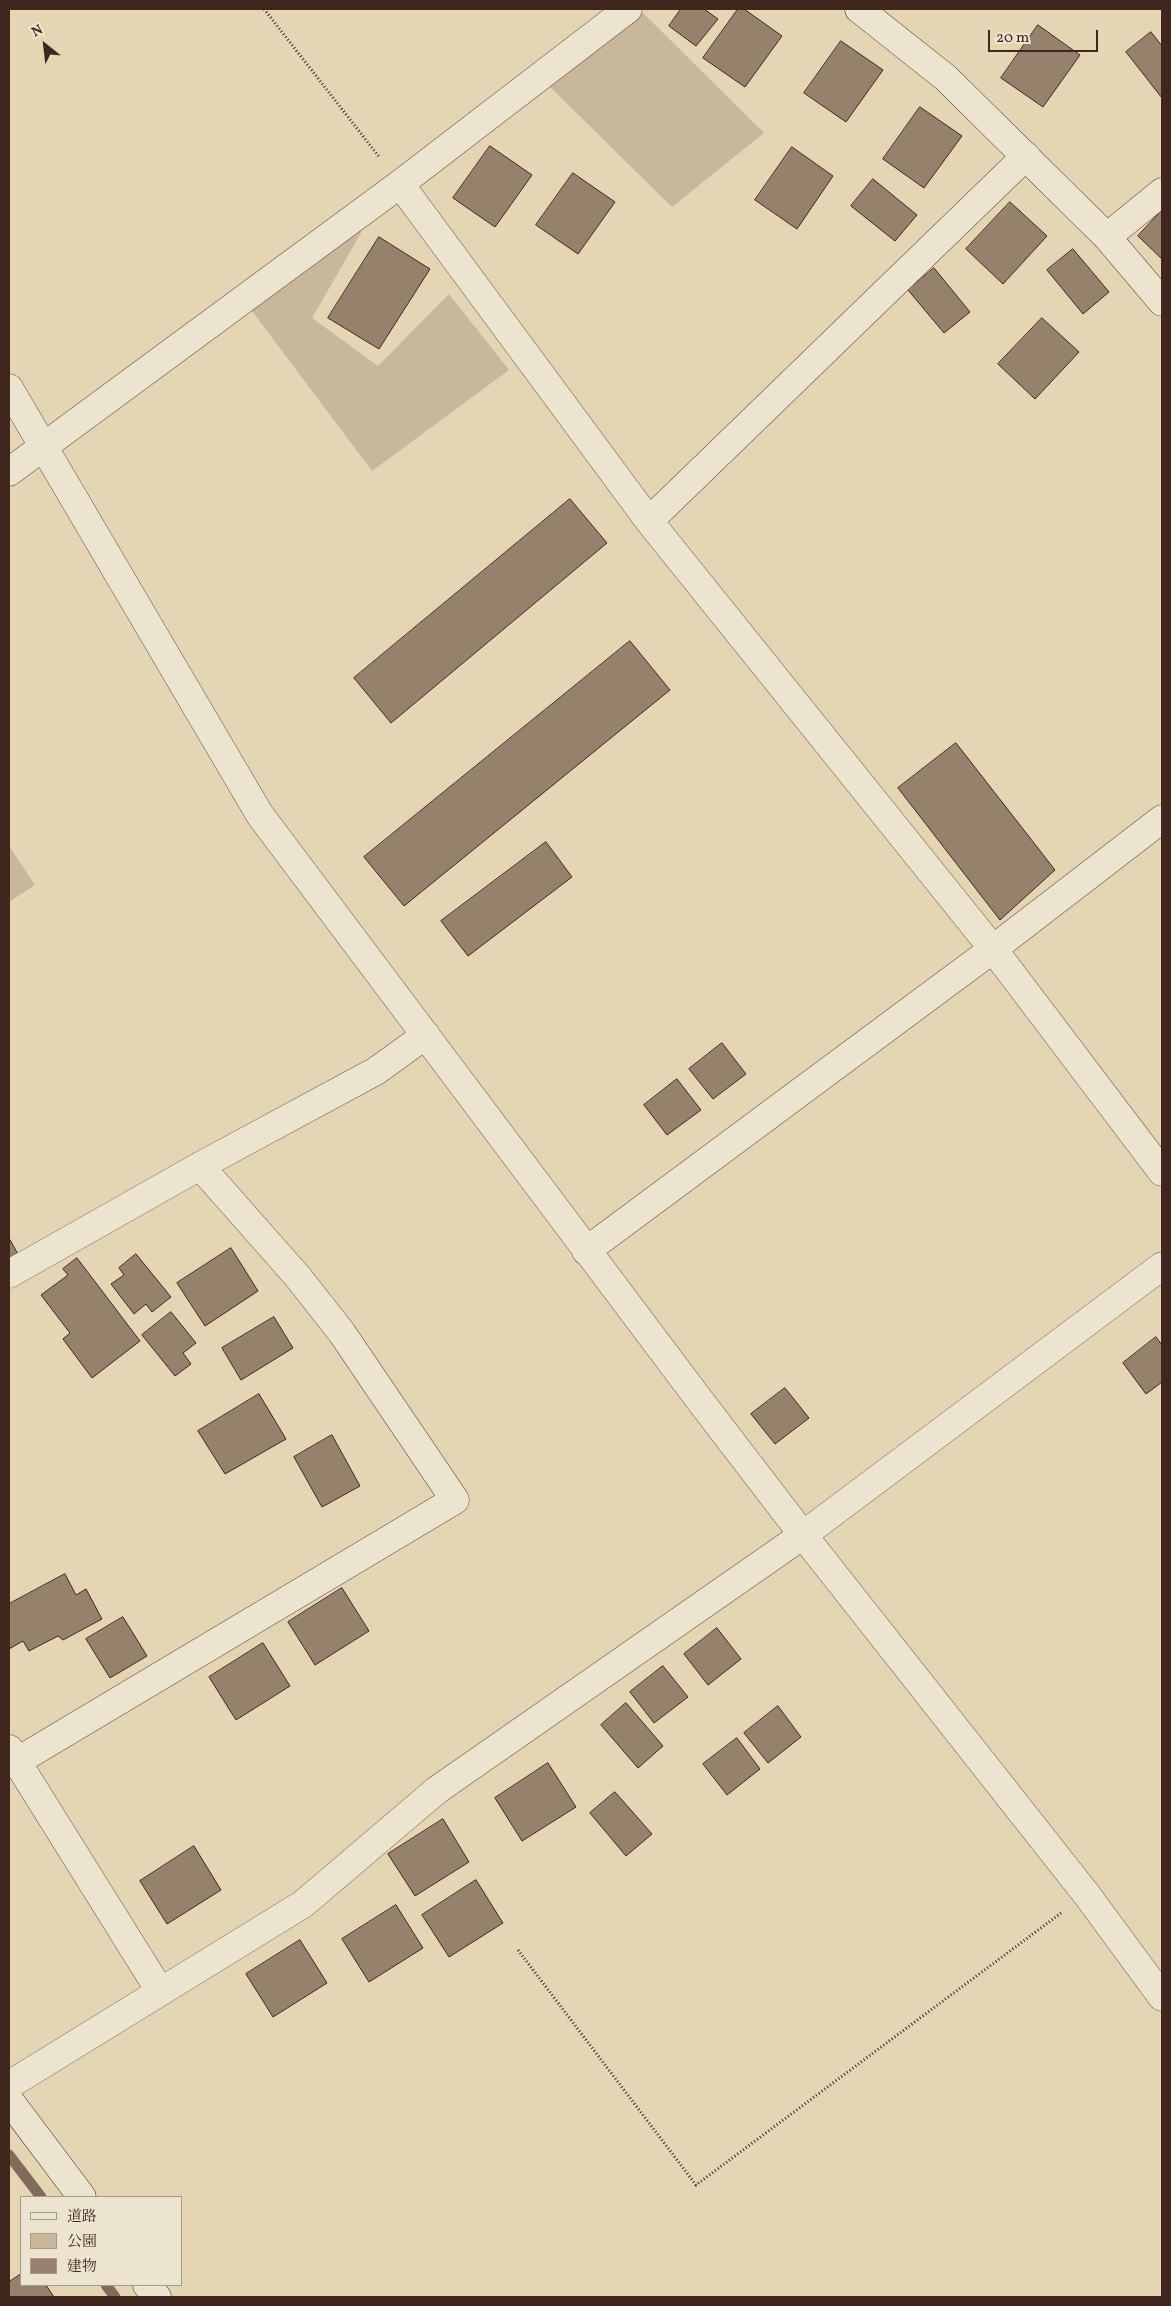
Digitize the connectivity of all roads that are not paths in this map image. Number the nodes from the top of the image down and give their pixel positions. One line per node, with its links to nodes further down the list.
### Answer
1 (628, 9): 4 (street)
2 (859, 9): 3 (street)
3 (1026, 156): 6 (street); 11 (street)
4 (400, 184): 9 (street); 11 (street)
5 (1162, 192): 6 (street)
6 (1107, 237): 7 (street)
7 (1162, 302)
8 (9, 388): 9 (street)
9 (43, 446): 10 (street); 14 (street)
10 (9, 472)
11 (650, 521): 13 (street)
12 (1162, 819): 13 (street)
13 (993, 949): 16 (street); 17 (street)
14 (426, 1035): 15 (street); 17 (street)
15 (200, 1166): 19 (street); 21 (street)
16 (1162, 1172)
17 (586, 1250): 20 (street)
18 (1162, 1266): 20 (street)
19 (9, 1274)
20 (803, 1535): 22 (street); 23 (street)
21 (12, 1755): 22 (street)
22 (160, 1991): 24 (street)
23 (1162, 1997)
24 (9, 2085)
25 (9, 2100): 26 (street)
26 (81, 2196)
27 (148, 2286): 28 (street)
28 (157, 2297)

